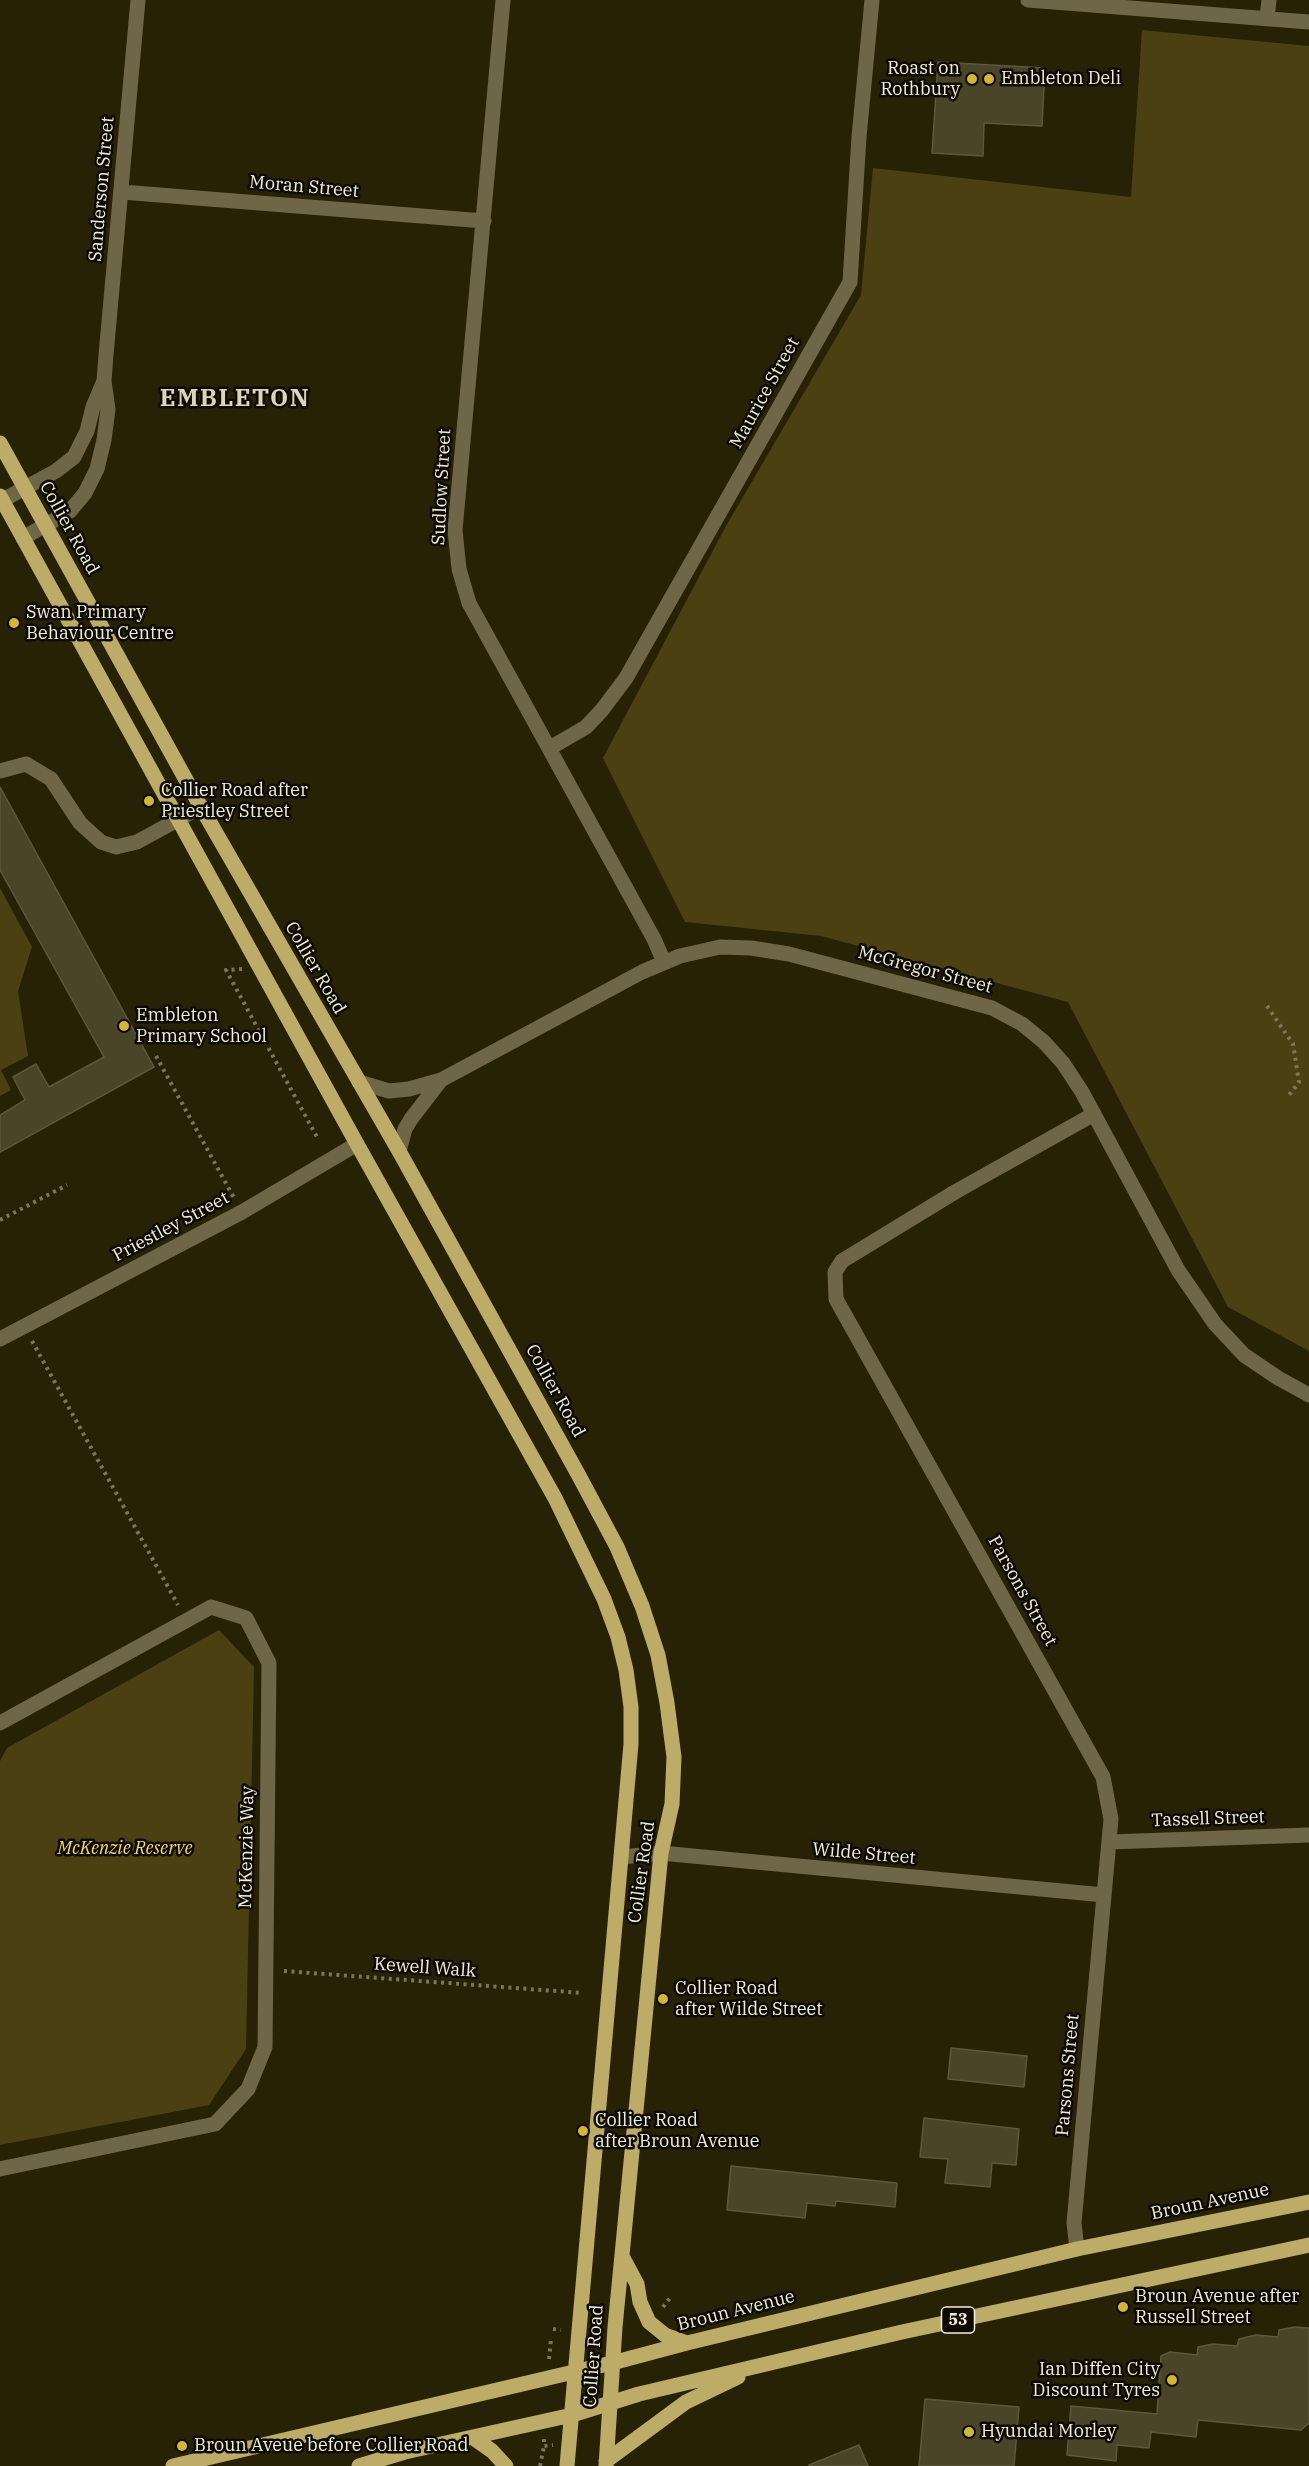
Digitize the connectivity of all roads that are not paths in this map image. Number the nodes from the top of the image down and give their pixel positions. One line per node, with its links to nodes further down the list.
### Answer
1 (138, 0): 8 (street, Sanderson Street)
2 (503, 0): 9 (street, Sudlow Street)
3 (872, 0): 16 (street, Maurice Street)
4 (1028, 0): 6 (street)
5 (1269, 0): 6 (street)
6 (1267, 18): 7 (street)
7 (1309, 22)
8 (122, 192): 9 (street, Moran Street); 10 (street, Sanderson Street)
9 (484, 221): 16 (street, Sudlow Street)
10 (104, 381): 12 (street, Sanderson Street); 14 (street, Sanderson Street)
11 (0, 443): 12 (main road, Collier Road)
12 (26, 488): 13 (street, Sanderson Street); 14 (main road, Collier Road)
13 (1, 498): 15 (main road, Collier Road)
14 (45, 525): 15 (street, Sanderson Street); 18 (main road, Collier Road)
15 (23, 537): 19 (main road, Collier Road)
16 (550, 748): 20 (street, Sudlow Street)
17 (0, 771): 19 (street)
18 (201, 807): 19 (street); 22 (main road, Collier Road)
19 (179, 818): 24 (main road, Collier Road)
20 (664, 962): 21 (street, McGregor Street); 23 (street, McGregor Street)
21 (441, 1080): 22 (street, McGregor Street); 25 (street, McGregor Street)
22 (359, 1082): 25 (main road, Collier Road)
23 (1094, 1114): 27 (street, McGregor Street); 30 (street, Parsons Street)
24 (357, 1144): 26 (street, Priestley Street); 32 (main road, Collier Road)
25 (399, 1151): 31 (main road, Collier Road)
26 (0, 1340)
27 (1309, 1395)
28 (0, 1723): 34 (street, McKenzie Way)
29 (1309, 1835): 30 (street, Tassell Street)
30 (1109, 1842): 33 (street, Parsons Street)
31 (661, 1853): 32 (street, Wilde Street); 33 (street, Wilde Street); 38 (main road, Collier Road)
32 (622, 1857): 42 (main road, Collier Road)
33 (1104, 1895): 37 (street, Parsons Street)
34 (0, 2169)
35 (1309, 2202): 37 (main road, Broun Avenue / 53)
36 (1309, 2245): 41 (main road, 53)
37 (1077, 2249): 39 (main road, Broun Avenue / 53)
38 (622, 2256): 39 (main road); 40 (main road, Collier Road)
39 (687, 2343): 40 (main road, Broun Avenue / 53)
40 (612, 2363): 42 (main road, Broun Avenue / 53); 43 (main road, Collier Road)
41 (762, 2365): 43 (main road, 53); 46 (main road)
42 (575, 2370): 44 (main road, Collier Road); 47 (main road, Broun Avenue / 53)
43 (609, 2403): 44 (main road, 53); 46 (main road, Collier Road)
44 (572, 2415): 45 (main road, 53); 50 (main road, Collier Road)
45 (475, 2439): 48 (main road, 53); 49 (main road)
46 (606, 2464)
47 (173, 2466)
48 (359, 2466)
49 (506, 2466)
50 (567, 2466)

